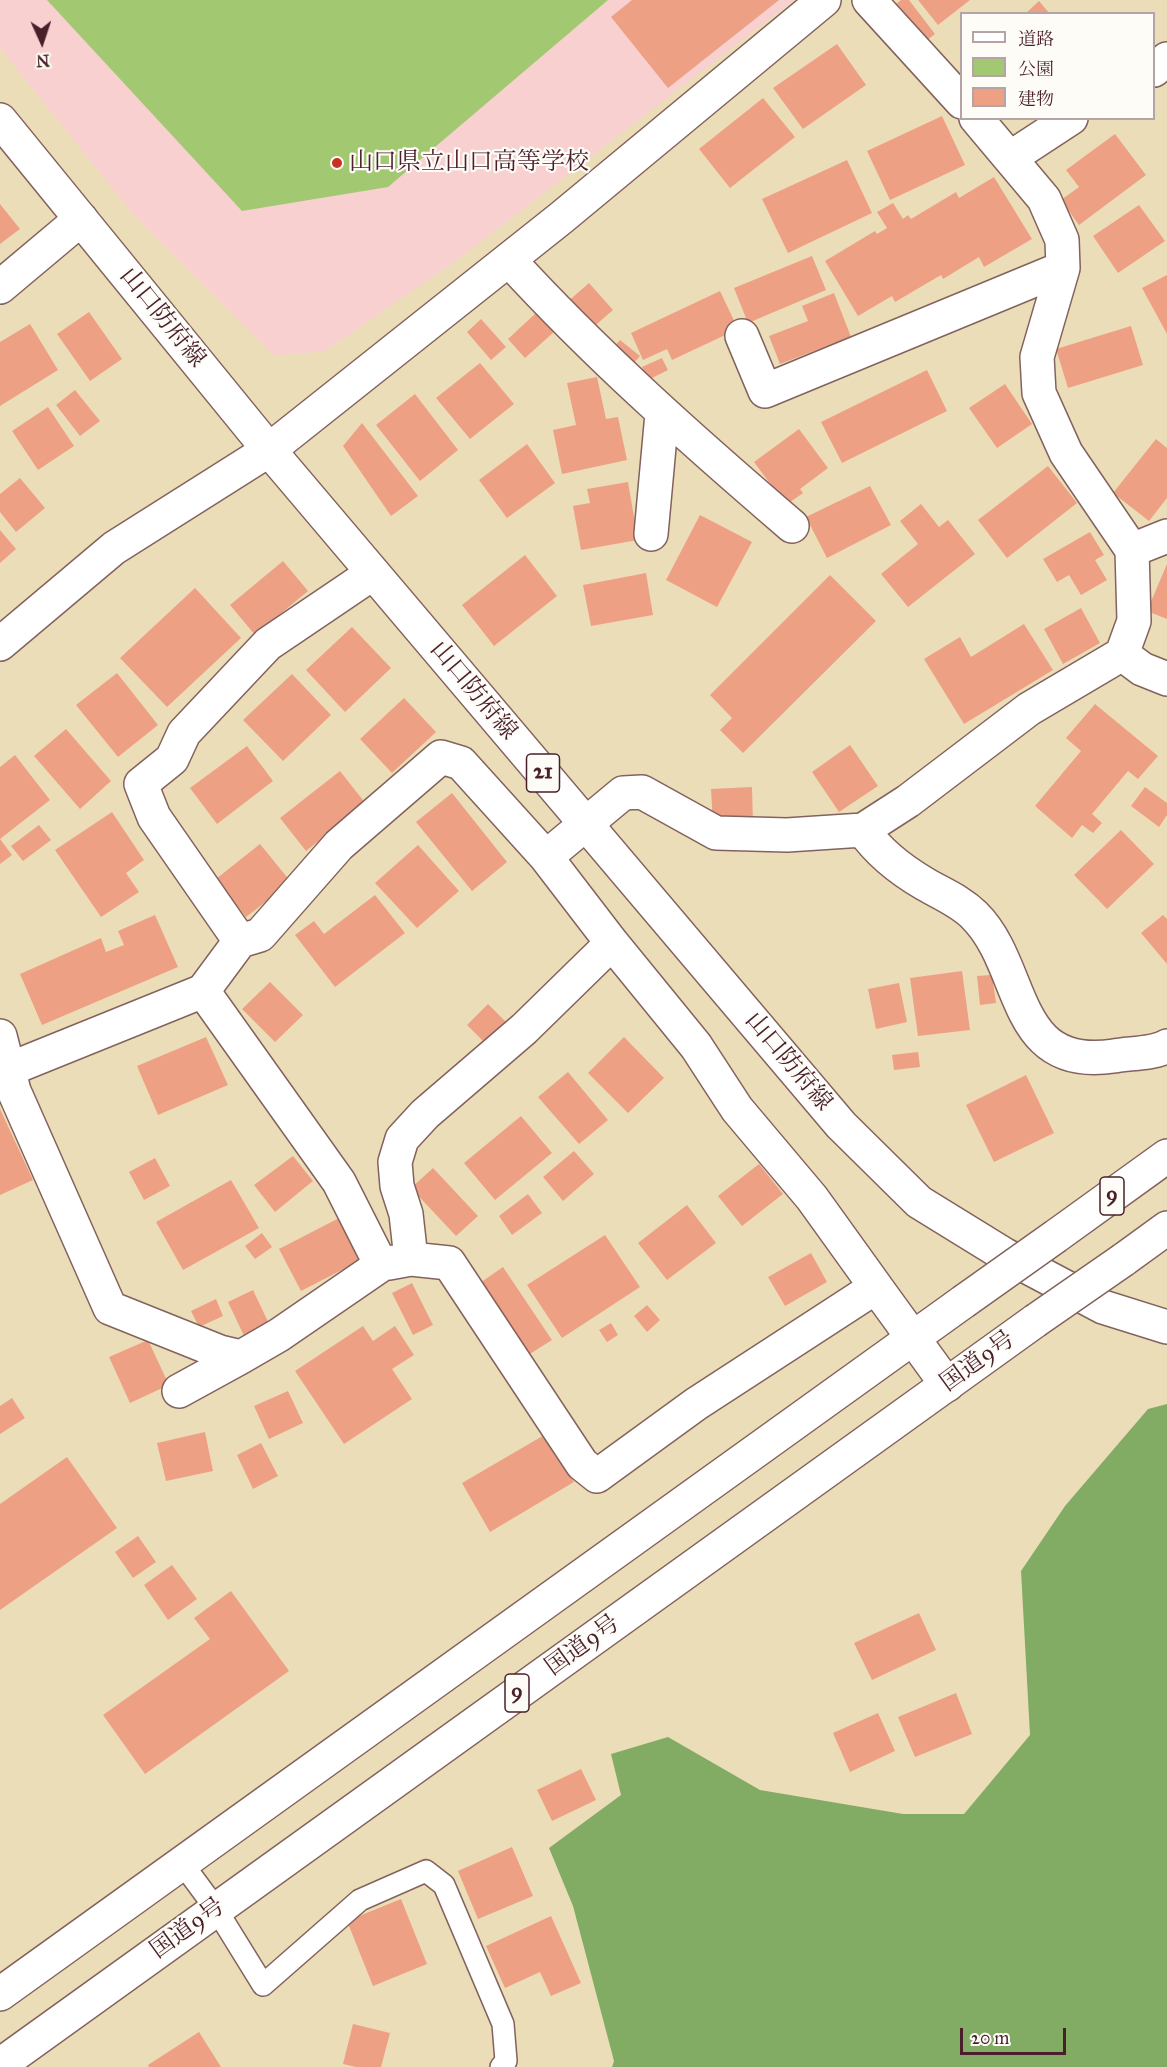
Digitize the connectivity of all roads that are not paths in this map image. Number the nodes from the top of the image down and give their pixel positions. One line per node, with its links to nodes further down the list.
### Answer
1 (824, 0): 11 (main road)
2 (869, 0): 5 (main road)
3 (1167, 59): 4 (main road)
4 (1155, 69)
5 (960, 100)
6 (0, 120): 10 (main road, 山口防府線 / 21)
7 (978, 120): 9 (main road)
8 (1068, 120): 9 (main road)
9 (1010, 158): 12 (main road)
10 (81, 219): 13 (main road); 16 (main road, 山口防府線 / 21)
11 (509, 260): 15 (main road); 16 (main road)
12 (1063, 268): 14 (main road); 20 (main road)
13 (0, 287)
14 (742, 336)
15 (662, 414): 17 (main road); 18 (main road)
16 (270, 450): 21 (main road, 山口防府線 / 21); 22 (main road)
17 (792, 526)
18 (651, 534)
19 (1167, 536): 20 (main road)
20 (1131, 550): 23 (main road)
21 (373, 573): 25 (main road, 山口防府線 / 21); 28 (main road)
22 (0, 644)
23 (1122, 654): 24 (main road); 26 (main road)
24 (1167, 680)
25 (586, 823): 26 (main road); 27 (main road); 38 (main road, 山口防府線 / 21)
26 (863, 830): 32 (main road)
27 (546, 857): 28 (main road); 29 (main road)
28 (240, 941): 30 (main road)
29 (612, 943): 36 (main road); 37 (main road)
30 (203, 991): 33 (main road); 36 (main road)
31 (0, 1035): 33 (main road)
32 (1167, 1046)
33 (5, 1071): 40 (main road)
34 (1167, 1156): 39 (main road, 9, bridge)
35 (1167, 1228): 41 (main road, 国道9号 / 9, bridge)
36 (396, 1262): 37 (main road); 40 (main road)
37 (876, 1287): 39 (main road)
38 (1167, 1327)
39 (914, 1337): 41 (main road); 43 (main road, 9)
40 (241, 1357): 42 (main road)
41 (947, 1385): 44 (main road, 国道9号 / 9)
42 (179, 1391)
43 (182, 1863): 44 (lane); 45 (main road, 9)
44 (216, 1909): 46 (main road, 国道9号 / 9); 47 (lane)
45 (0, 1994)
46 (0, 2065)
47 (501, 2067)

